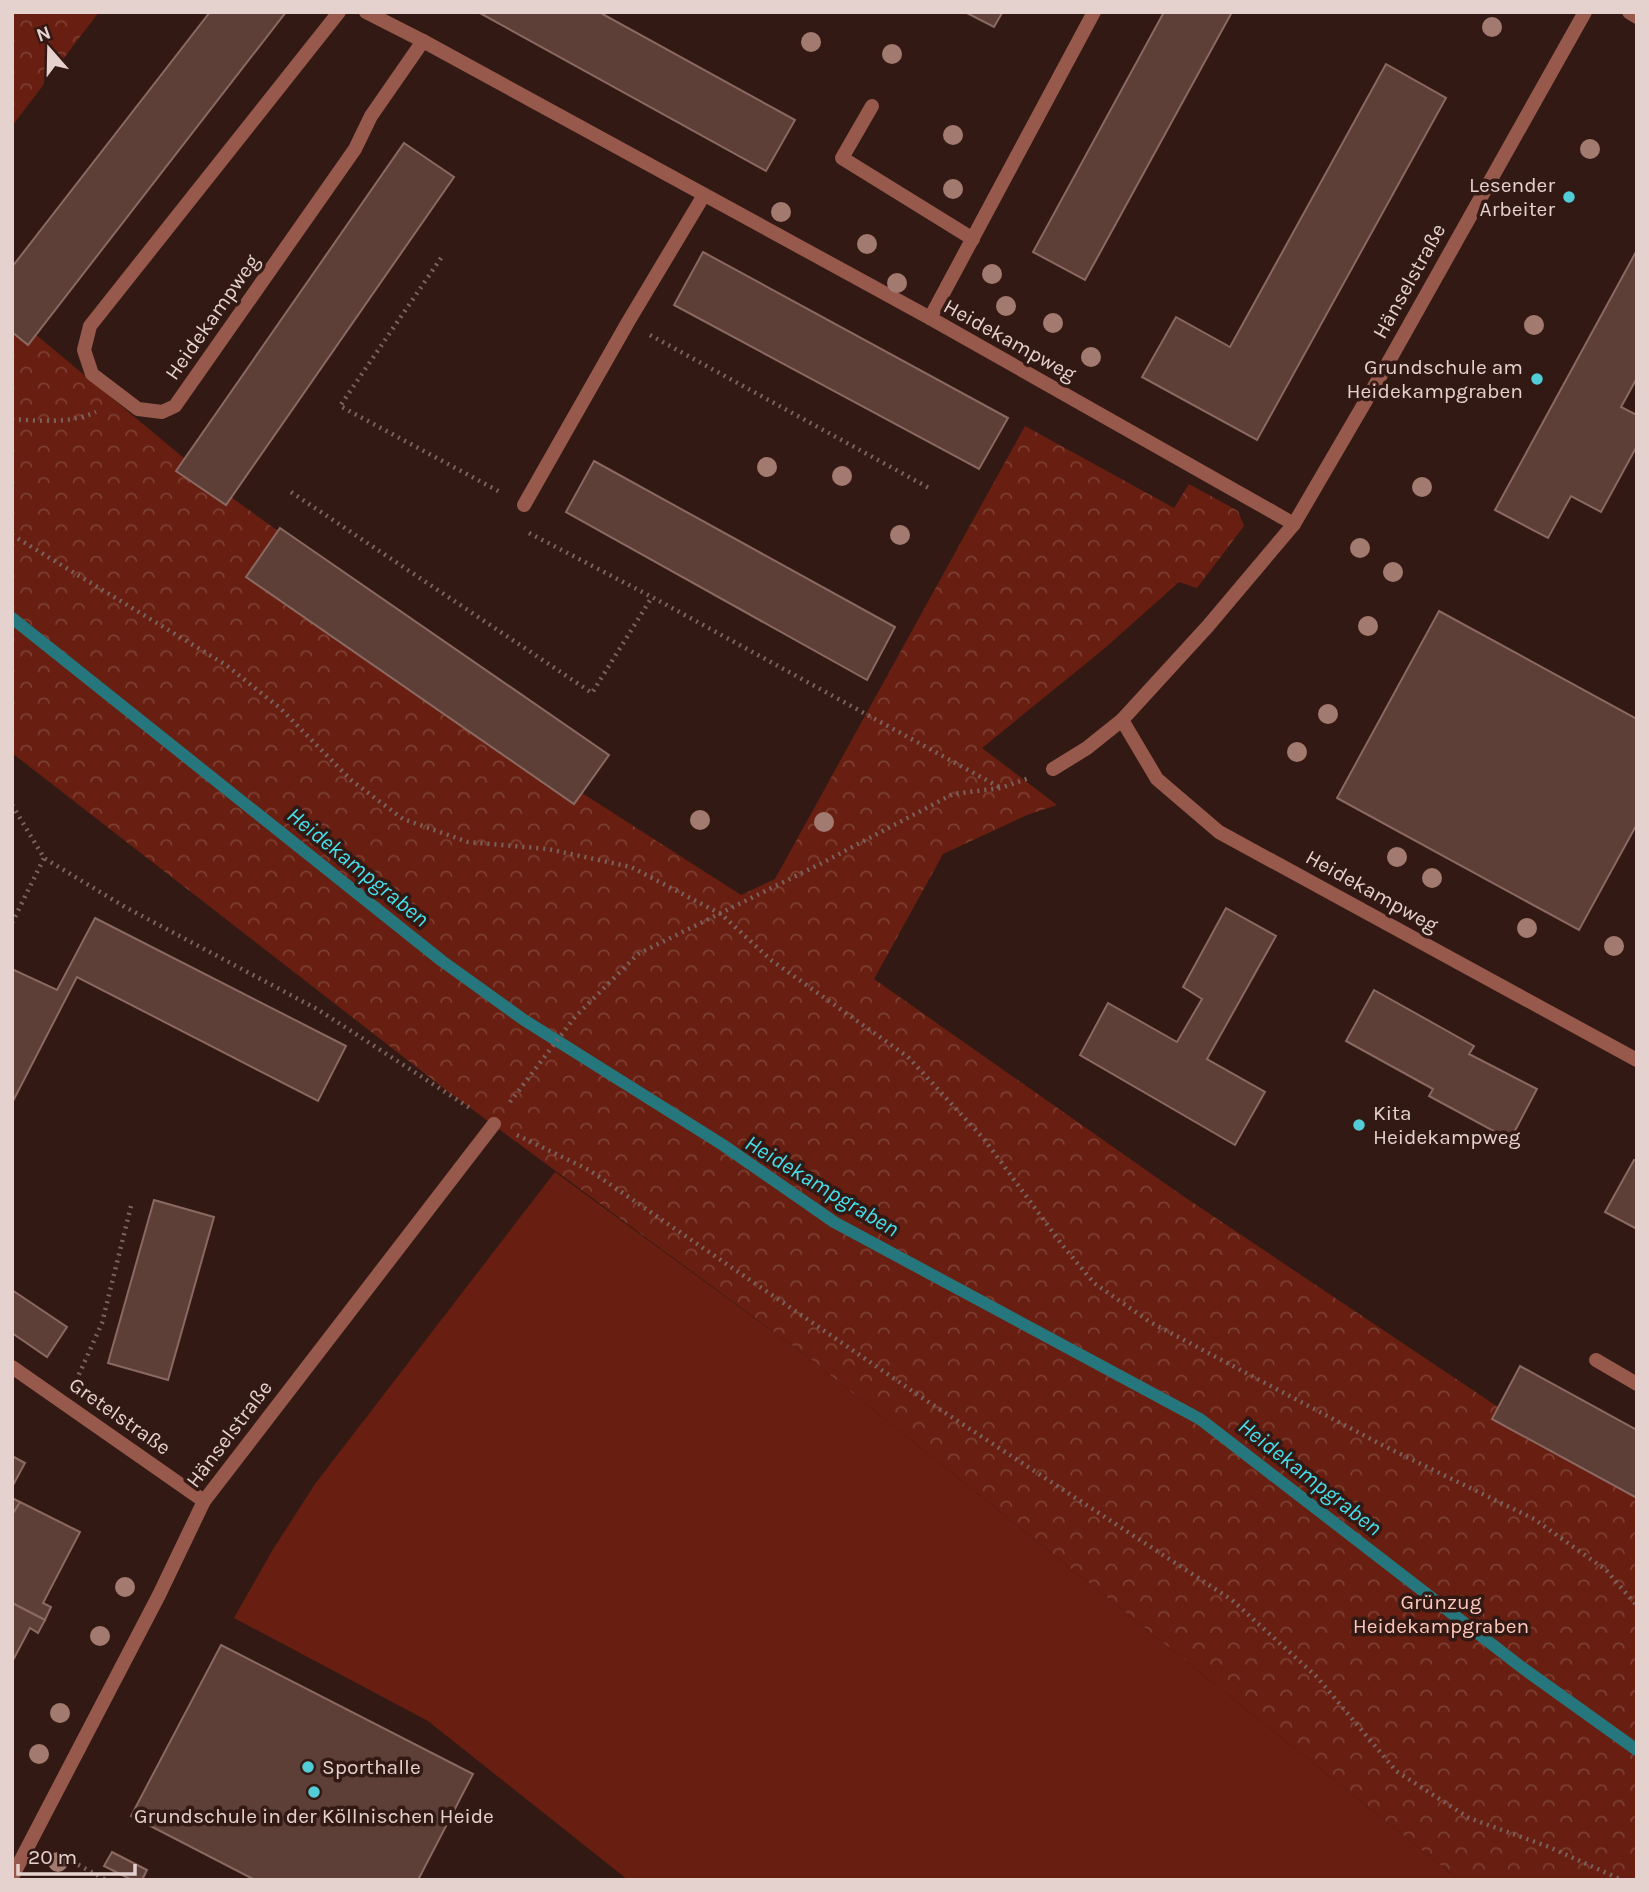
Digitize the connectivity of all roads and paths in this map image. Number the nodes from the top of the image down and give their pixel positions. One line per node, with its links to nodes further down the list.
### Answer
1 (339, 12): 14 (street, Heidekampweg)
2 (366, 12): 7 (street, Heidekampweg)
3 (1094, 12): 10 (street)
4 (1585, 12): 19 (street, Hänselstraße)
5 (1629, 12): 6 (street)
6 (1637, 17)
7 (423, 41): 9 (street, Heidekampweg); 14 (street, Heidekampweg)
8 (872, 106): 10 (street)
9 (704, 195): 12 (street, Heidekampweg); 13 (street)
10 (973, 239): 12 (street)
11 (441, 258): 18 (path)
12 (930, 318): 19 (street, Heidekampweg)
13 (628, 322): 16 (path); 18 (street)
14 (115, 393): 15 (path)
15 (12, 419)
16 (929, 488)
17 (291, 492): 22 (path)
18 (524, 505)
19 (1294, 524): 23 (street, Hänselstraße)
20 (526, 532): 22 (path)
21 (12, 535): 28 (path)
22 (652, 597): 25 (path)
23 (1122, 720): 24 (street, Hänselstraße); 30 (street, Heidekampweg)
24 (1053, 769): 25 (path)
25 (1001, 788): 28 (path)
26 (12, 804): 27 (path)
27 (44, 859): 29 (path); 32 (path)
28 (721, 914): 31 (path); 39 (path)
29 (12, 923)
30 (1637, 1060)
31 (514, 1096)
32 (494, 1124): 38 (street, Hänselstraße); 43 (path)
33 (132, 1202): 37 (path)
34 (1596, 1360): 36 (street)
35 (12, 1367): 37 (street, Gretelstraße)
36 (1637, 1384)
37 (66, 1403): 38 (street, Gretelstraße)
38 (204, 1501): 41 (street, Hänselstraße)
39 (1637, 1606)
40 (66, 1858): 42 (path)
41 (12, 1877)
42 (106, 1880)
43 (1622, 1880)

